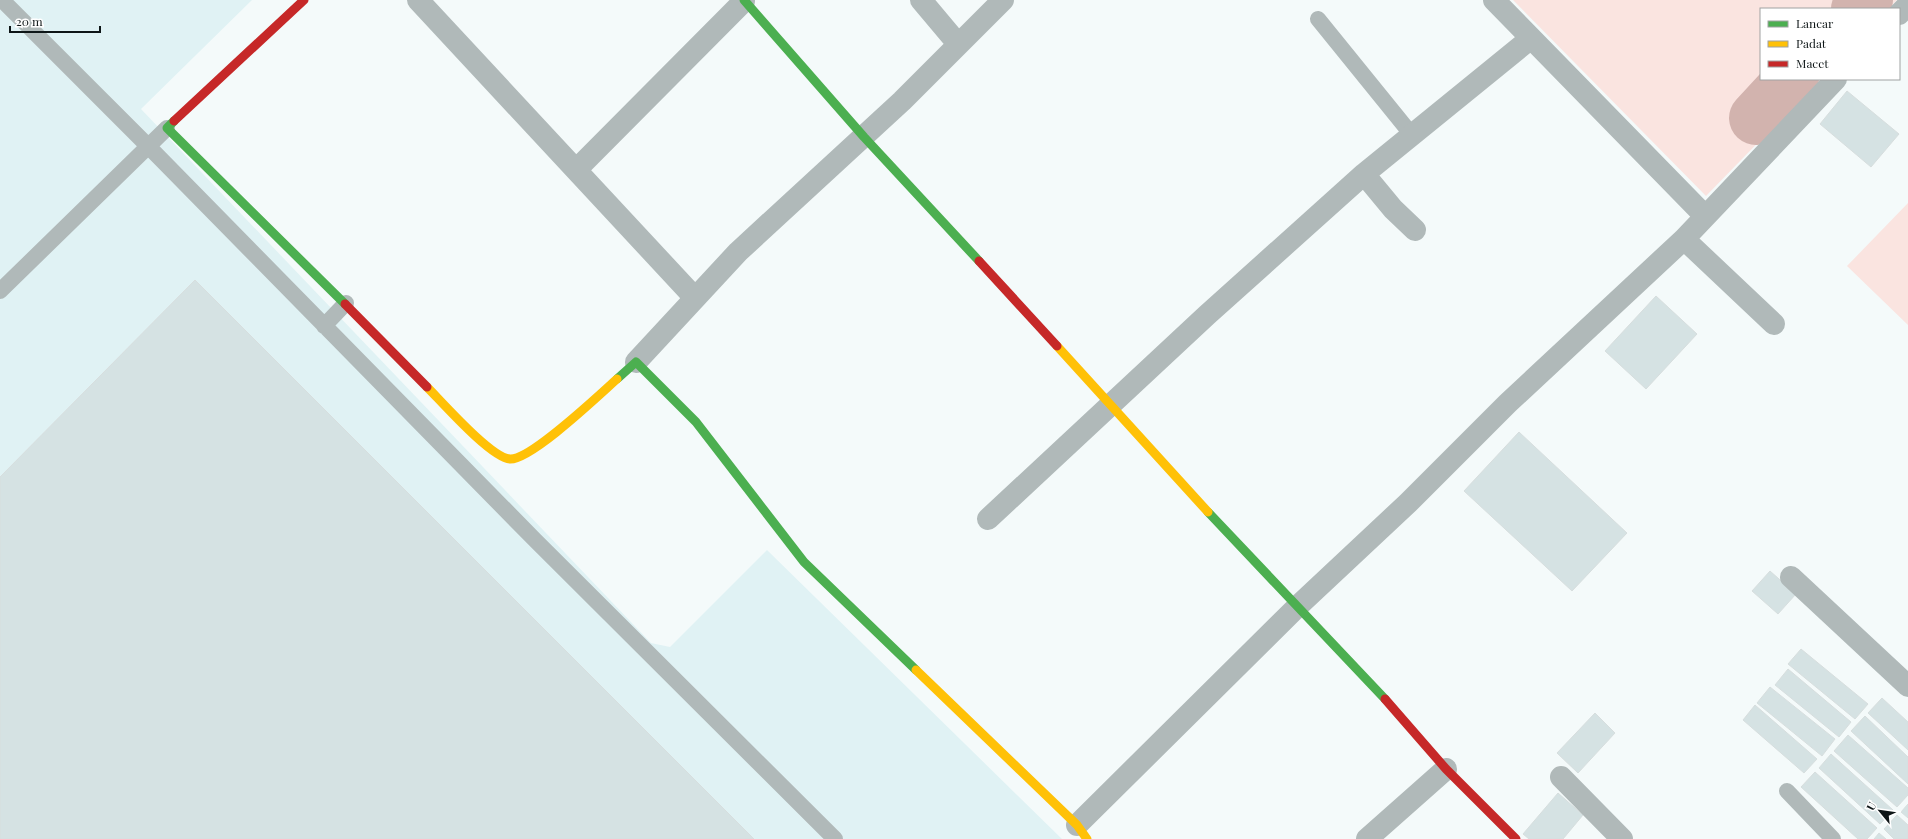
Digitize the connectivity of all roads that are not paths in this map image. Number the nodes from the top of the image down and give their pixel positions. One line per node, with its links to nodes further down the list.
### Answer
1 (2, 0): 17 (lane)
2 (304, 0): 14 (street)
3 (418, 0): 18 (street)
4 (744, 0): 16 (street); 18 (street)
5 (921, 0): 12 (street)
6 (1003, 0): 12 (street)
7 (1494, 0): 11 (street)
8 (1908, 5): 9 (street)
9 (1900, 13)
10 (1318, 19): 15 (lane)
11 (1530, 38): 15 (street); 20 (street)
12 (958, 44): 16 (street)
13 (1835, 80): 20 (street)
14 (167, 128): 17 (lane); 25 (street)
15 (1412, 135): 19 (street)
16 (864, 137): 24 (street); 29 (street)
17 (149, 147): 23 (lane); 27 (lane)
18 (576, 170): 24 (street)
19 (1364, 174): 21 (street); 29 (street)
20 (1705, 216): 22 (street)
21 (1414, 230)
22 (1684, 239): 26 (street); 32 (street)
23 (0, 292)
24 (695, 298): 28 (street)
25 (346, 303): 27 (lane); 28 (street)
26 (1774, 324)
27 (324, 326): 38 (lane)
28 (636, 362): 37 (street)
29 (1111, 404): 30 (street); 32 (street)
30 (988, 519)
31 (1791, 577): 33 (street)
32 (1298, 606): 34 (street); 37 (street)
33 (1908, 686)
34 (1446, 769): 39 (street); 40 (street)
35 (1561, 777): 41 (street)
36 (1788, 791): 42 (lane)
37 (1082, 832)
38 (835, 839)
39 (1367, 839)
40 (1516, 839)
41 (1622, 839)
42 (1834, 839)

